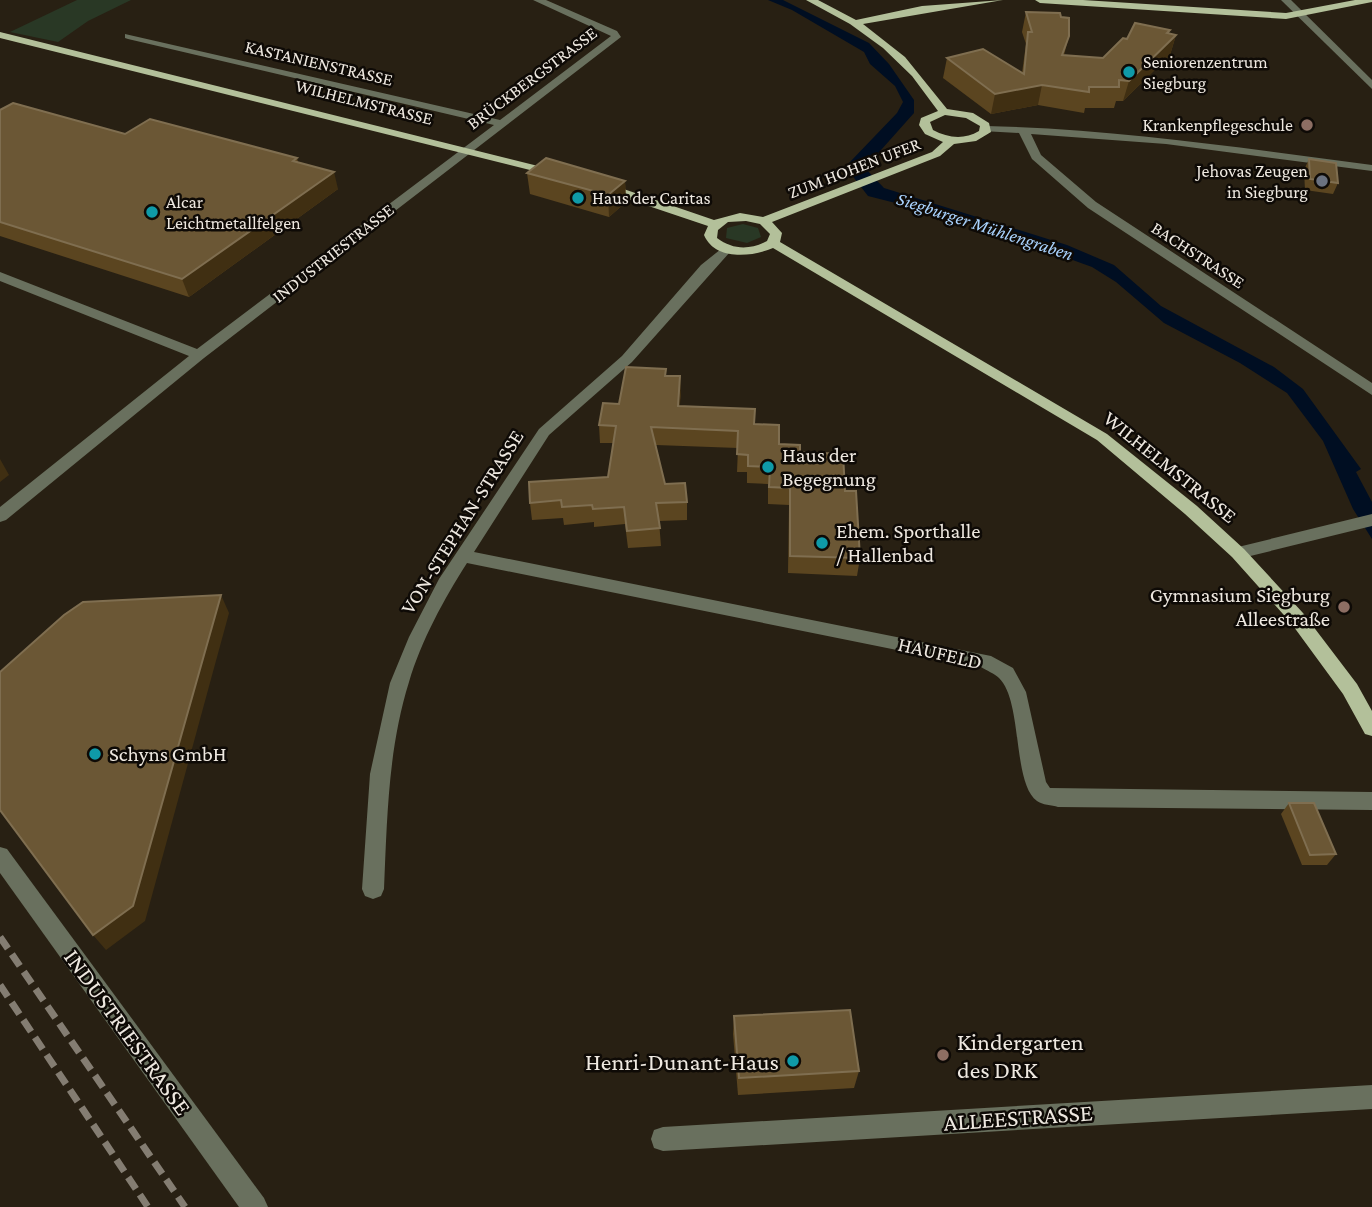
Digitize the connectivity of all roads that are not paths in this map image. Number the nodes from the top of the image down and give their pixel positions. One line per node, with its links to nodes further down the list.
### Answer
1 (538, 0): 13 (street, BRÜCKBERGSTRASSE)
2 (811, 0): 8 (main road)
3 (998, 0): 8 (main road)
4 (1040, 0): 7 (main road)
5 (1286, 0): 7 (street)
6 (1370, 0): 7 (main road)
7 (1299, 15): 11 (street)
8 (859, 22): 12 (main road)
9 (0, 35): 17 (main road, WILHELMSTRASSE)
10 (128, 36): 13 (street, KASTANIENSTRASSE)
11 (1372, 86)
12 (944, 112): 14 (main road); 16 (main road)
13 (503, 124): 17 (street, BRÜCKBERGSTRASSE)
14 (986, 129): 15 (street); 16 (main road)
15 (1024, 131): 18 (street); 27 (street, BACHSTRASSE)
16 (951, 140): 21 (main road, ZUM HOHEN UFER)
17 (467, 149): 19 (main road, WILHELMSTRASSE); 26 (street, INDUSTRIESTRASSE)
18 (1372, 169)
19 (568, 176)
20 (590, 183): 22 (main road)
21 (764, 221): 22 (main road); 23 (main road)
22 (715, 224): 24 (main road)
23 (773, 243): 24 (main road); 30 (main road, WILHELMSTRASSE)
24 (726, 249): 31 (street, VON-STEPHAN-STRASSE)
25 (0, 276): 26 (street)
26 (199, 355): 28 (street, INDUSTRIESTRASSE)
27 (1372, 390)
28 (0, 516)
29 (1364, 522): 30 (street)
30 (1238, 553): 32 (main road, WILHELMSTRASSE)
31 (464, 556): 33 (street, HAUFELD); 35 (street, VON-STEPHAN-STRASSE)
32 (1372, 729)
33 (1372, 801)
34 (0, 856): 38 (street, INDUSTRIESTRASSE)
35 (373, 889)
36 (1372, 1097): 37 (street, ALLEESTRASSE)
37 (663, 1139)
38 (255, 1207)

